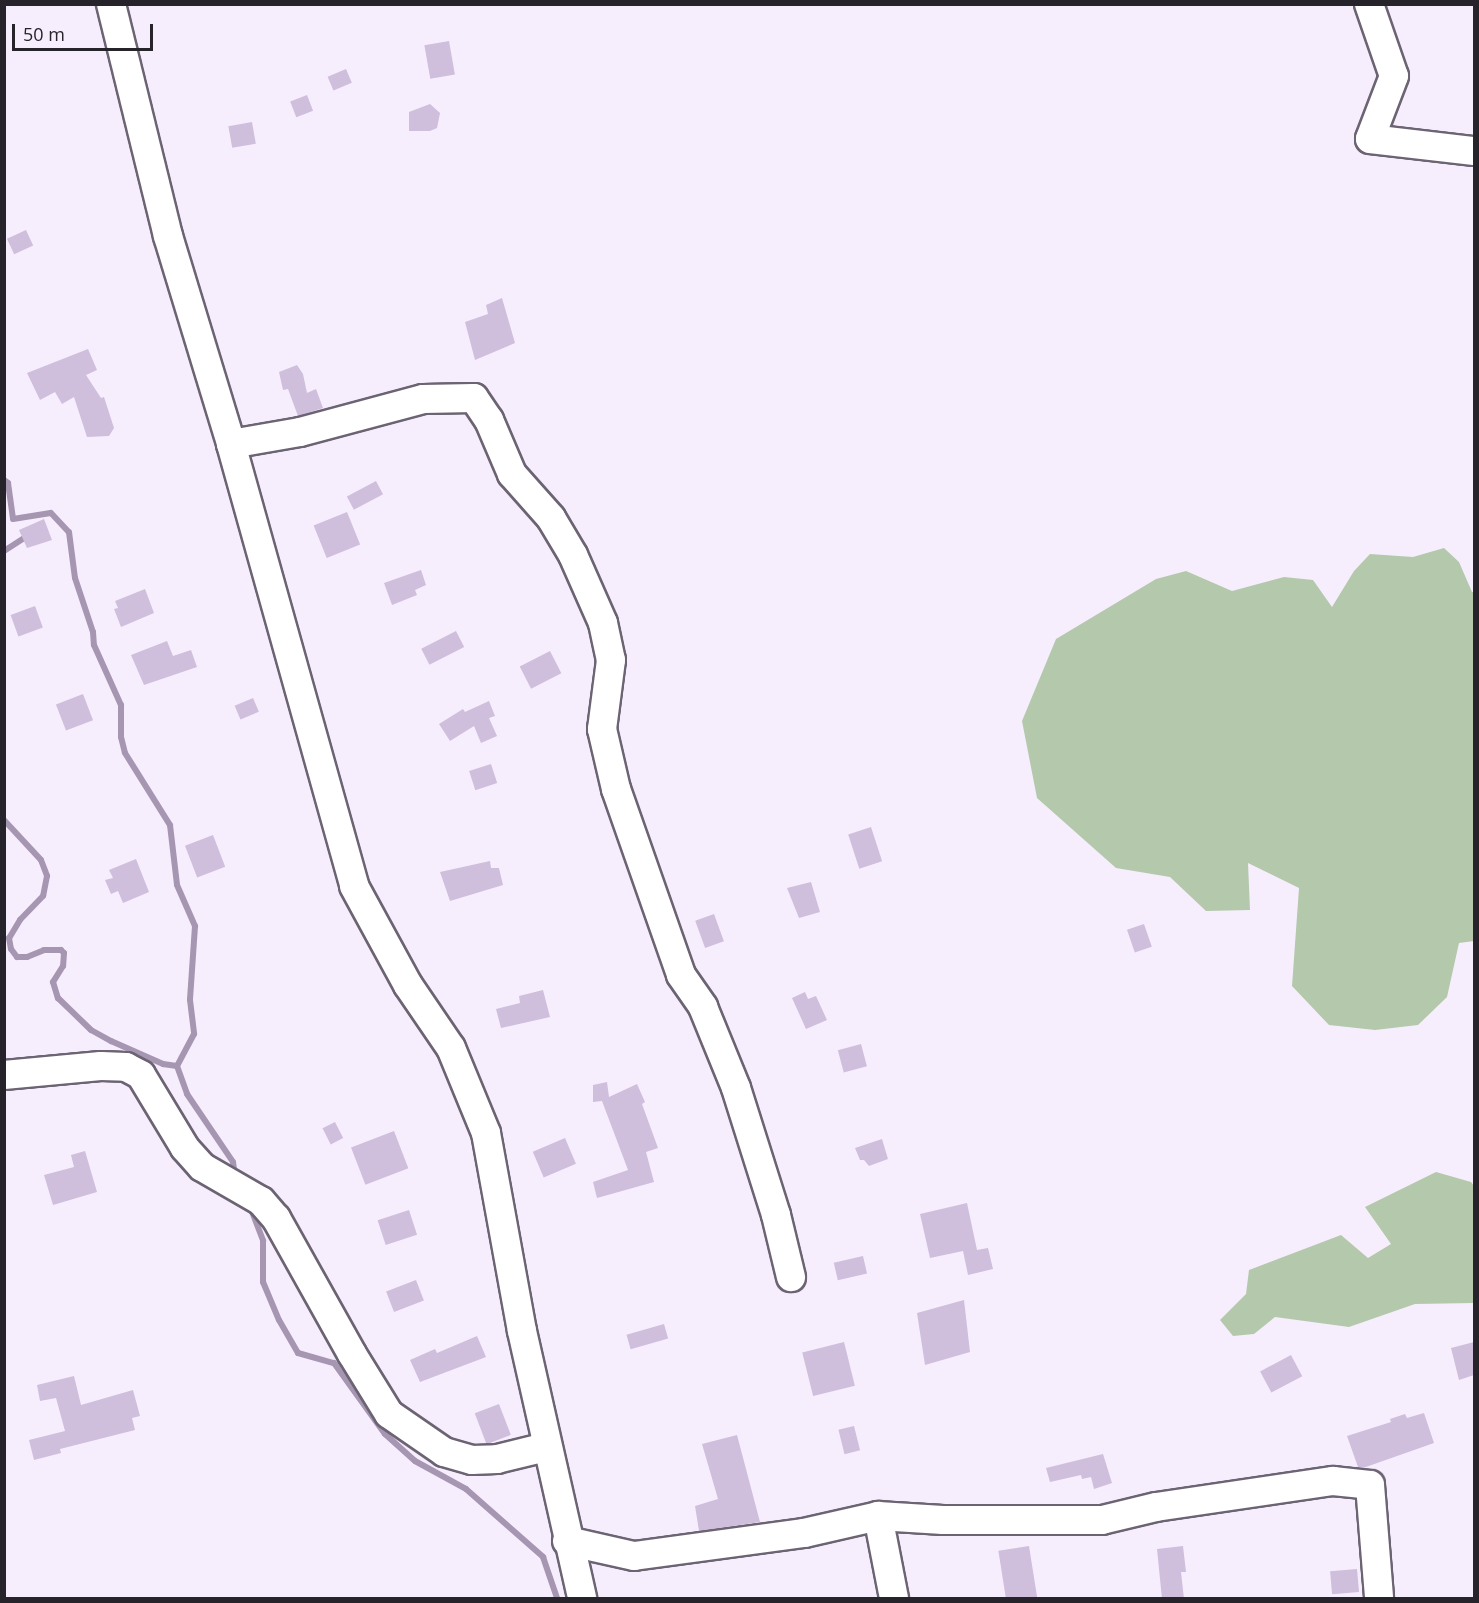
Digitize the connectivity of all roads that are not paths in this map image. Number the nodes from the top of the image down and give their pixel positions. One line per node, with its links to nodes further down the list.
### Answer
1 (111, 4): 4 (street)
2 (1369, 4): 3 (street)
3 (1474, 151)
4 (231, 444): 6 (street); 7 (street)
5 (4, 1075): 7 (street)
6 (791, 1277)
7 (546, 1447): 9 (street)
8 (878, 1516): 9 (street); 11 (street); 12 (street)
9 (567, 1541): 10 (street)
10 (582, 1599)
11 (894, 1599)
12 (1379, 1599)

